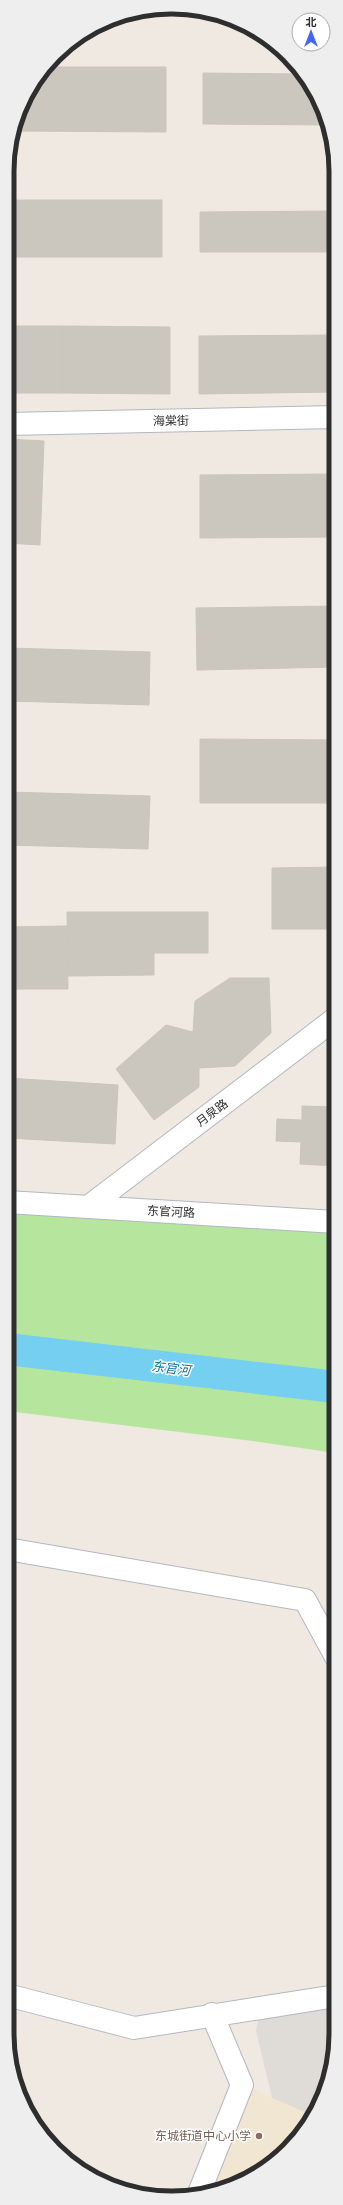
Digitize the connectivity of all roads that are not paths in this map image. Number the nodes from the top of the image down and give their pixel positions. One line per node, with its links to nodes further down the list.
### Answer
1 (329, 417): 2 (street, 海棠街)
2 (14, 424)
3 (329, 1023): 5 (street, 月泉路)
4 (14, 1202): 5 (street, 东官河路)
5 (88, 1207): 6 (street, 东官河路)
6 (329, 1222)
7 (14, 1550): 8 (street)
8 (329, 1644)
9 (14, 1997): 11 (street)
10 (329, 1997): 11 (street)
11 (212, 2014): 12 (street)
12 (201, 2188)

